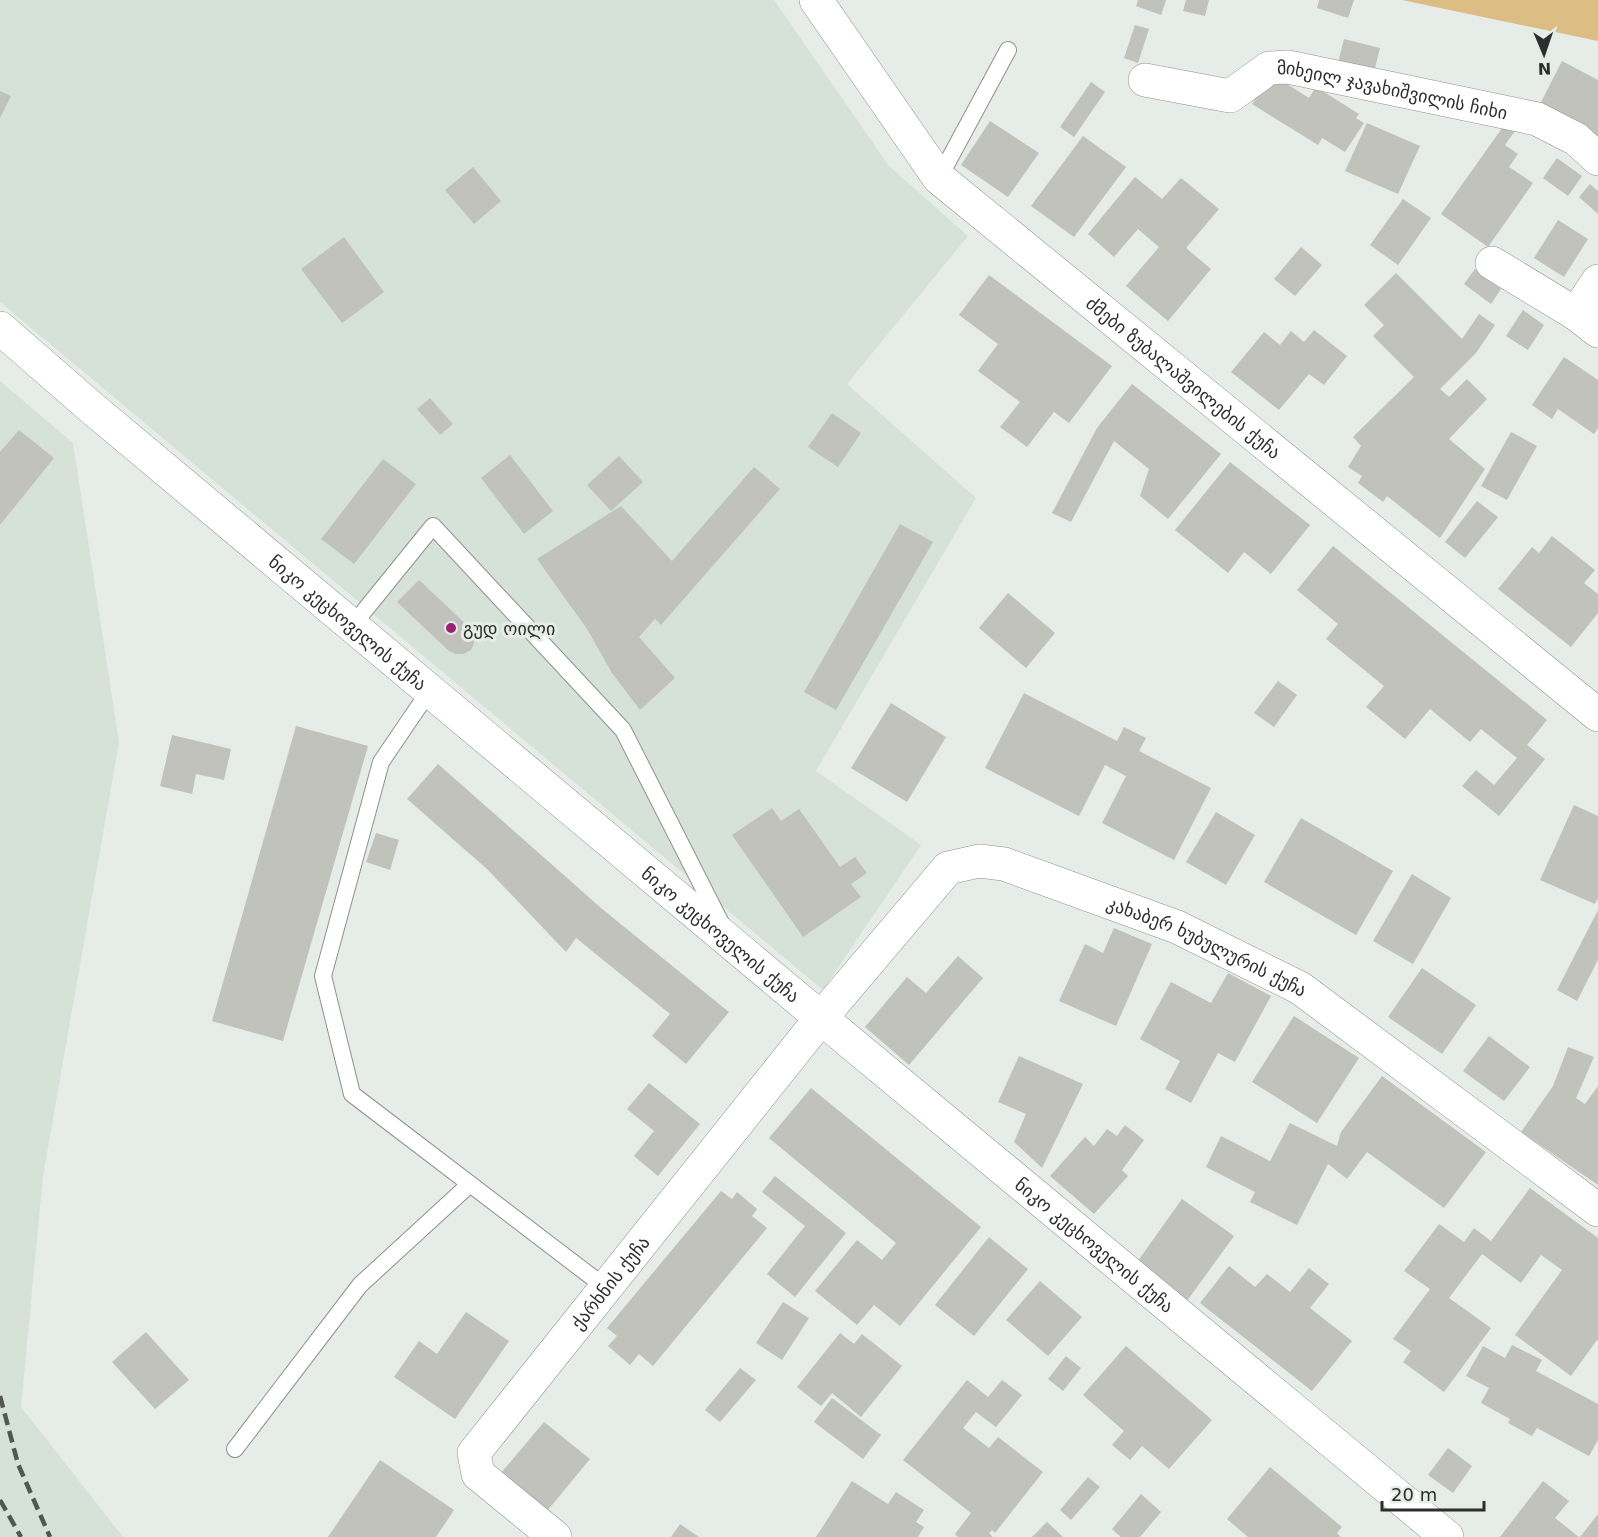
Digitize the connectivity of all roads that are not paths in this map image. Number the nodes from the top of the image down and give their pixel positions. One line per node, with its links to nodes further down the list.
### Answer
1 (816, 0): 5 (street, ძმები ზუბალაშვილების ქუჩა)
2 (1008, 50): 5 (lane)
3 (1145, 81): 4 (street, მიხეილ ჯავახიშვილის ჩიხი)
4 (1598, 159)
5 (939, 178): 12 (street, ძმები ზუბალაშვილების ქუჩა)
6 (1492, 263): 8 (street)
7 (1598, 281): 8 (street)
8 (1587, 322)
9 (0, 328): 10 (street, ნიკო კეცხოველის ქუჩა)
10 (352, 626): 11 (street, ნიკო კეცხოველის ქუჩა); 13 (lane)
11 (430, 690): 13 (street, ნიკო კეცხოველის ქუჩა); 15 (lane)
12 (1598, 715)
13 (730, 942): 14 (street, ნიკო კეცხოველის ქუჩა)
14 (821, 1018): 16 (street, კახაბერ ხუბულურის ქუჩა); 17 (street, ქარხნის ქუჩა); 20 (street, ნიკო კეცხოველის ქუჩა)
15 (470, 1184): 17 (lane); 18 (lane)
16 (1598, 1209)
17 (605, 1287): 19 (street, ქარხნის ქუჩა)
18 (235, 1449)
19 (555, 1537)
20 (1447, 1537)

